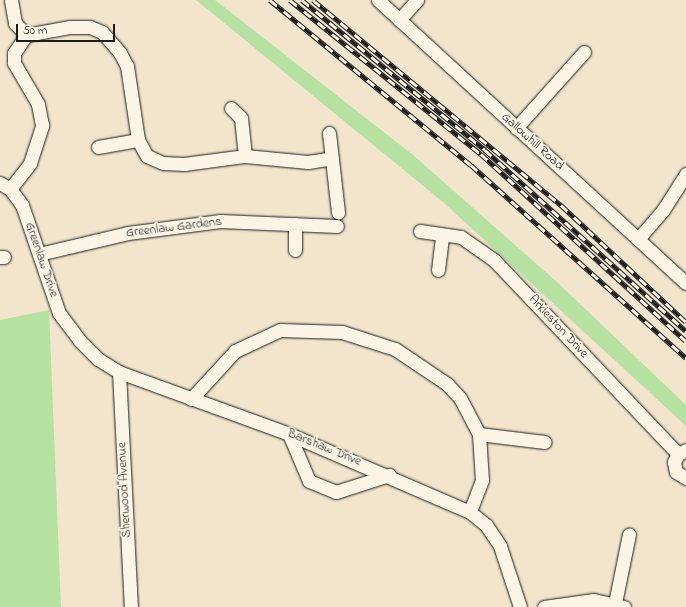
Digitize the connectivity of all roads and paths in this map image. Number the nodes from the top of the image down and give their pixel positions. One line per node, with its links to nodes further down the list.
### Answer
1 (11, 0): 5 (street)
2 (378, 0): 4 (street, Gallowhill Road)
3 (417, 0): 4 (street)
4 (399, 20): 8 (street, Gallowhill Road)
5 (26, 35): 10 (street); 15 (street)
6 (584, 52): 8 (street)
7 (231, 108): 12 (street)
8 (516, 128): 21 (street, Gallowhill Road)
9 (329, 133): 13 (street)
10 (138, 140): 11 (street); 12 (street)
11 (98, 147)
12 (245, 156): 13 (street)
13 (332, 158): 16 (street)
14 (686, 174): 21 (street)
15 (5, 186): 23 (street, Greenlaw Drive)
16 (338, 212)
17 (295, 224): 18 (street, Greenlaw Gardens); 22 (street); 23 (street, Greenlaw Gardens)
18 (336, 226)
19 (420, 231): 20 (street, Arkleston Drive)
20 (442, 234): 24 (street); 32 (street, Arkleston Drive)
21 (638, 239): 25 (street, Gallowhill Road)
22 (295, 250)
23 (39, 254): 26 (street, Greenlaw Drive)
24 (438, 270)
25 (686, 283)
26 (79, 340): 27 (street, Barshaw Drive)
27 (119, 372): 28 (street, Barshaw Drive); 38 (street, Sherwood Avenue)
28 (191, 399): 29 (street, Barshaw Drive); 30 (street)
29 (289, 434): 33 (street, Barshaw Drive); 33 (street)
30 (480, 434): 31 (street); 35 (street)
31 (544, 442)
32 (682, 452): 34 (street)
33 (389, 475): 35 (street, Barshaw Drive)
34 (686, 478)
35 (470, 512): 39 (street, Barshaw Drive)
36 (629, 534): 37 (street)
37 (619, 605): 40 (street)
38 (131, 607)
39 (520, 607)
40 (544, 607)

